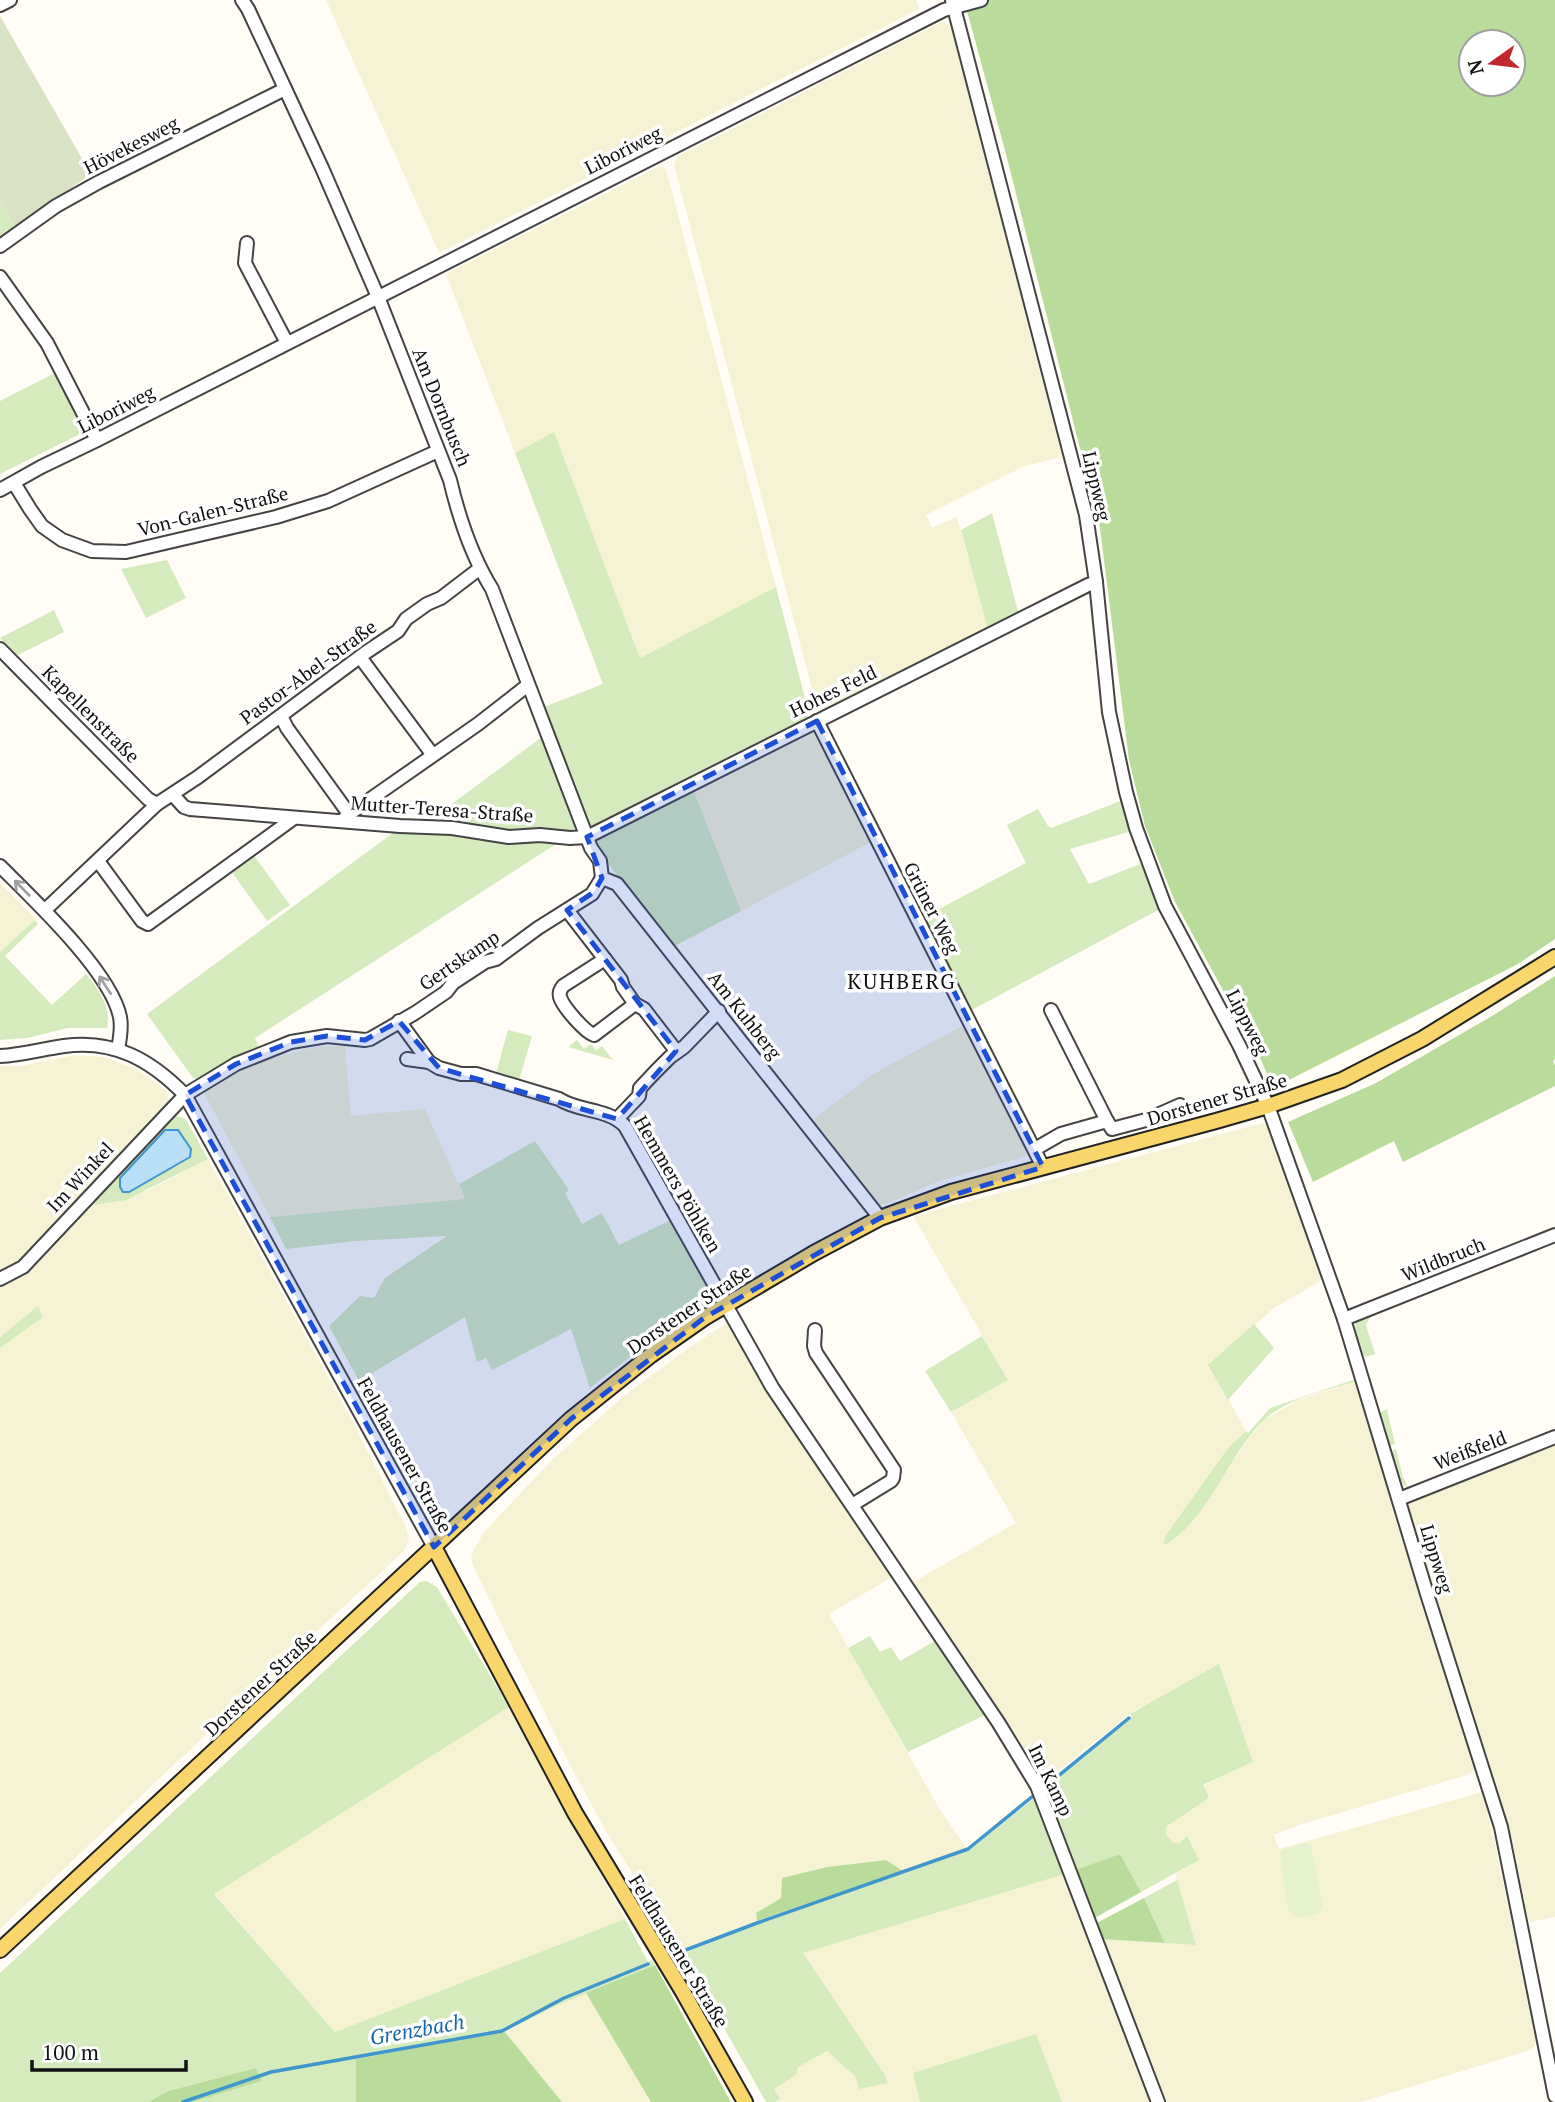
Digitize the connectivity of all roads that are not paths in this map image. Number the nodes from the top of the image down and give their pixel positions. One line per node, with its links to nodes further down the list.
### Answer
1 (10, 0): 5 (street)
2 (242, 0): 6 (street, Am Dornbusch)
3 (981, 0): 4 (street, Liboriweg)
4 (953, 3): 10 (street, Liboriweg); 17 (street, Lippweg)
5 (0, 5)
6 (285, 89): 8 (street, Hövekesweg); 10 (street, Am Dornbusch)
7 (247, 243): 11 (street)
8 (0, 246)
9 (0, 277): 12 (street)
10 (378, 297): 11 (street, Liboriweg); 13 (street, Am Dornbusch)
11 (287, 343): 12 (street, Liboriweg)
12 (97, 440): 14 (street, Liboriweg)
13 (438, 451): 14 (street, Von-Galen-Straße); 16 (street, Am Dornbusch)
14 (14, 483): 15 (street, Liboriweg)
15 (0, 490)
16 (479, 569): 19 (street, Pastor-Abel-Straße); 20 (street, Am Dornbusch)
17 (1096, 582): 22 (street, Hohes Feld); 49 (street, Lippweg)
18 (0, 649): 25 (street, Kapellenstraße)
19 (360, 657): 21 (street, Pastor-Abel-Straße); 23 (street)
20 (528, 685): 23 (street); 28 (street, Am Dornbusch)
21 (281, 716): 24 (street, Pastor-Abel-Straße); 26 (street)
22 (817, 721): 28 (street, Hohes Feld); 52 (street, Grüner Weg)
23 (432, 754): 26 (street)
24 (173, 795): 25 (street, Pastor-Abel-Straße); 27 (street, Mutter-Teresa-Straße)
25 (157, 804): 29 (street)
26 (346, 817): 27 (street, Mutter-Teresa-Straße); 28 (street, Mutter-Teresa-Straße)
27 (294, 818): 29 (street)
28 (587, 837): 31 (street)
29 (97, 860): 32 (street)
30 (0, 866): 32 (street, one-way to 30)
31 (602, 878): 33 (street, Gertskamp); 38 (street, Am Kuhberg)
32 (45, 910): 41 (street, one-way to 32)
33 (567, 910): 35 (street); 39 (street, Gertskamp)
34 (1555, 957): 49 (main road, Dorstener Straße)
35 (605, 959): 36 (street); 36 (street)
36 (635, 1004): 43 (street)
37 (1051, 1010): 51 (street)
38 (719, 1011): 43 (street, Hemmers Pöhlken); 54 (street, Am Kuhberg)
39 (400, 1021): 40 (street, Gertskamp); 46 (street)
40 (370, 1039): 42 (street); 47 (street)
41 (118, 1049): 44 (street, Feldhausener Straße); 47 (street, Feldhausener Straße)
42 (378, 1049)
43 (677, 1052): 50 (street, Hemmers Pöhlken)
44 (0, 1056)
45 (407, 1059): 46 (street, Hemmers Pöhlken)
46 (429, 1062): 50 (street, Hemmers Pöhlken)
47 (185, 1094): 56 (street, Im Winkel); 63 (street, Feldhausener Straße)
48 (1180, 1105): 51 (street)
49 (1268, 1106): 53 (main road, Dorstener Straße); 58 (street, Lippweg)
50 (617, 1119): 57 (street, Hemmers Pöhlken)
51 (1107, 1121): 52 (street)
52 (1035, 1149): 53 (street, Grüner Weg)
53 (1043, 1167): 54 (main road, Dorstener Straße)
54 (880, 1218): 57 (main road, Dorstener Straße)
55 (1555, 1235): 58 (street, Wildbruch)
56 (0, 1279)
57 (725, 1305): 62 (street, Im Kamp); 63 (main road, Dorstener Straße)
58 (1345, 1319): 61 (street, Lippweg)
59 (815, 1330): 62 (street)
60 (1555, 1437): 61 (street, Weißfeld)
61 (1399, 1499): 65 (street, Lippweg)
62 (852, 1505): 68 (street, Im Kamp)
63 (434, 1547): 64 (main road, Dorstener Straße); 67 (main road, Feldhausener Straße)
64 (0, 1950)
65 (1550, 2050): 66 (street, Lippweg)
66 (1555, 2096)
67 (744, 2102)
68 (1158, 2102)

